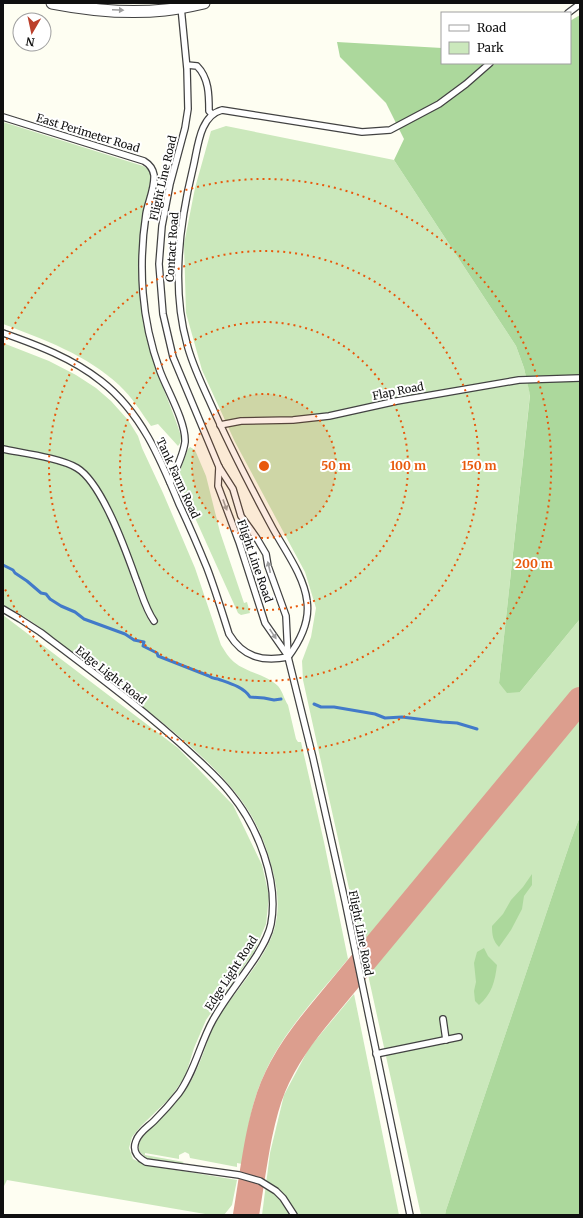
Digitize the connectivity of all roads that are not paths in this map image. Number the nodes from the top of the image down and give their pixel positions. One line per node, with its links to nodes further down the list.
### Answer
1 (52, 3): 4 (street, one-way to 4)
2 (204, 3): 4 (street)
3 (580, 4): 5 (lane)
4 (181, 5): 7 (lane, Flight Line Road)
5 (569, 12)
6 (489, 64): 8 (lane)
7 (187, 65): 8 (lane); 14 (lane, Flight Line Road)
8 (212, 114): 12 (lane, Contact Road)
9 (3, 117): 15 (lane, East Perimeter Road)
10 (3, 333): 15 (lane, Tank Farm Road)
11 (580, 378): 12 (lane, Flap Road)
12 (220, 425): 18 (lane, Contact Road)
13 (3, 449): 17 (lane)
14 (219, 467): 18 (lane, Flight Line Road, one-way to 18); 18 (lane, Flight Line Road, one-way to 14)
15 (170, 482): 18 (lane, Tank Farm Road)
16 (3, 609): 23 (lane, Edge Light Road)
17 (154, 621)
18 (288, 657): 22 (lane, Flight Line Road)
19 (443, 1019): 21 (lane)
20 (459, 1037): 21 (lane)
21 (446, 1040): 22 (lane)
22 (376, 1054): 24 (lane, Flight Line Road)
23 (294, 1215)
24 (410, 1215)

